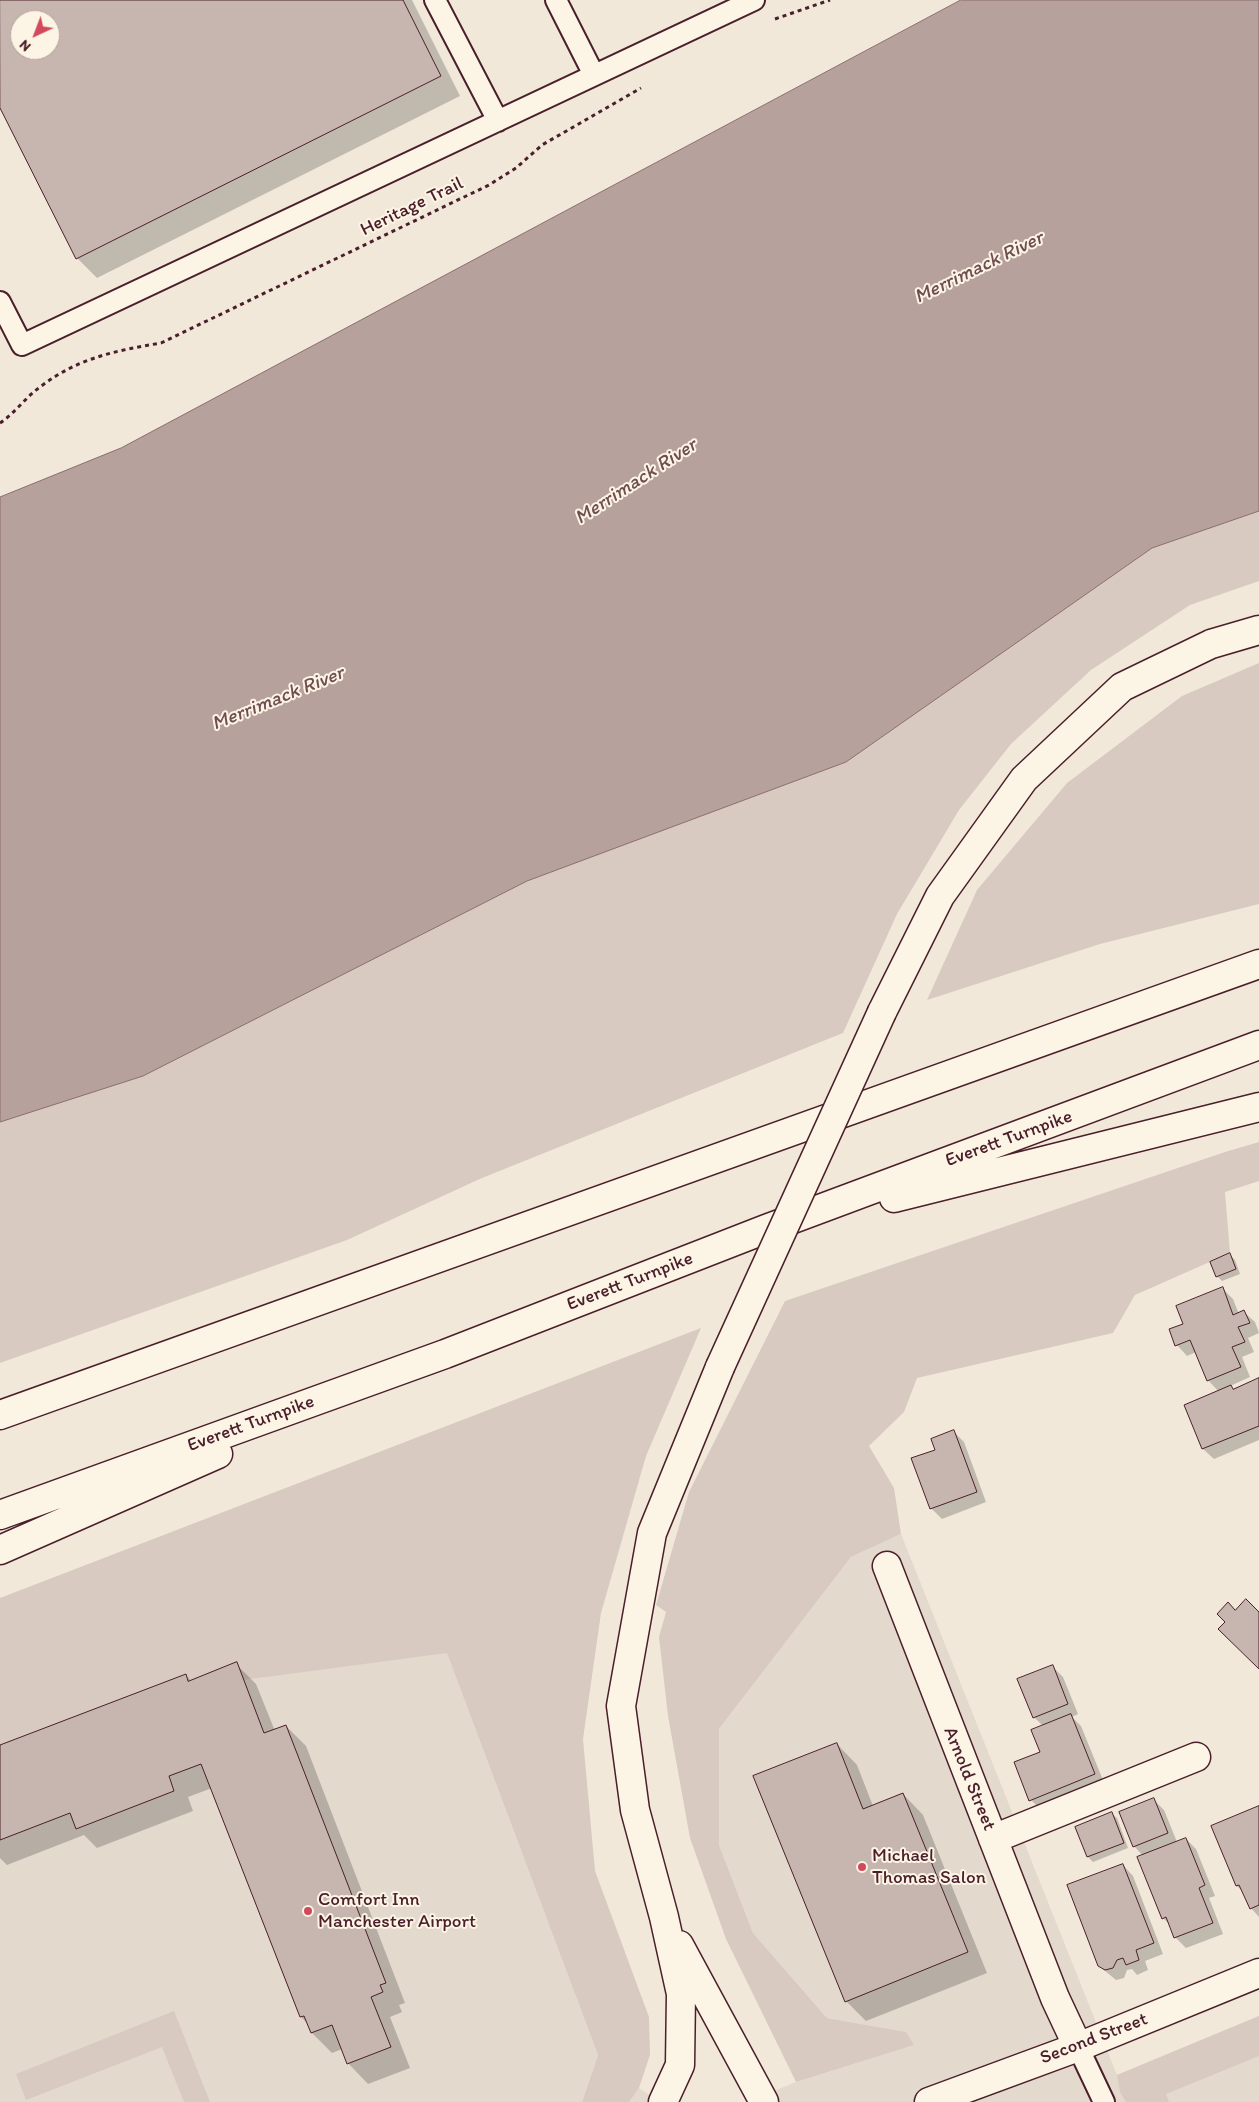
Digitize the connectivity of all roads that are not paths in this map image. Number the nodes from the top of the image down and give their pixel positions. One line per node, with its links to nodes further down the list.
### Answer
1 (435, 0): 6 (lane)
2 (556, 0): 5 (lane)
3 (754, 0): 4 (lane)
4 (716, 8): 5 (lane)
5 (594, 75): 6 (lane)
6 (498, 121): 7 (lane)
7 (0, 302)
8 (1259, 630): 20 (main road, bridge)
9 (1259, 964): 14 (main road)
10 (1259, 1045): 12 (main road, Everett Turnpike)
11 (1259, 1107): 12 (main road)
12 (766, 1229): 13 (main road, Everett Turnpike)
13 (445, 1354): 15 (main road, Everett Turnpike); 16 (main road)
14 (0, 1415)
15 (0, 1515)
16 (0, 1550)
17 (886, 1566): 19 (main road, Arnold Street)
18 (1196, 1757): 19 (main road)
19 (993, 1839): 22 (main road, Arnold Street)
20 (664, 1917): 23 (main road); 24 (main road)
21 (1259, 1973): 22 (main road, Second Street)
22 (1078, 2047): 25 (main road, Second Street); 26 (lane)
23 (663, 2102)
24 (764, 2102)
25 (929, 2102)
26 (1104, 2102)

